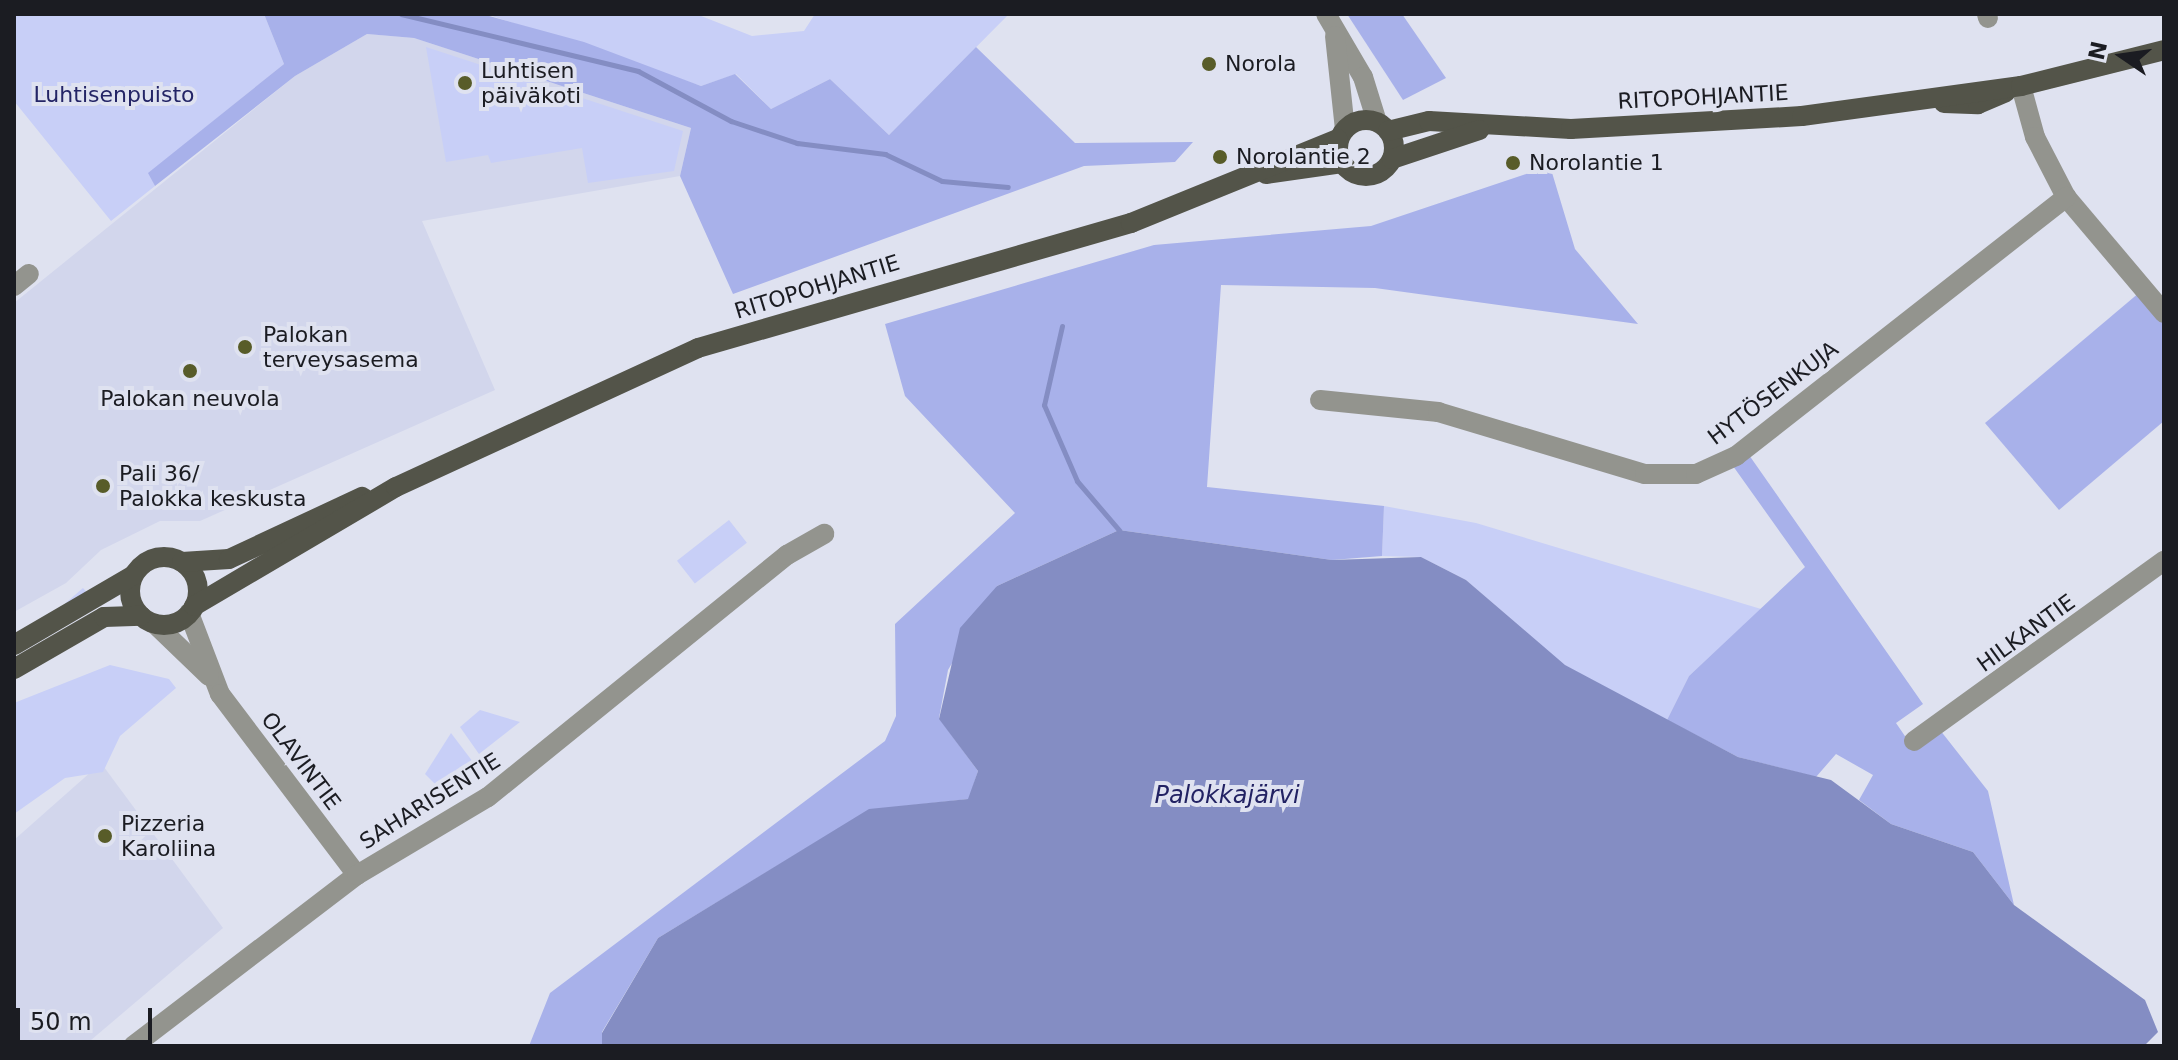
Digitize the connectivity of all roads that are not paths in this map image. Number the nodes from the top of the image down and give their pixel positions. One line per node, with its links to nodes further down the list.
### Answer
1 (1330, 23): 4 (street); 6 (street)
2 (2164, 50): 3 (main road, RITOPOHJANTIE)
3 (2021, 86): 5 (main road, RITOPOHJANTIE); 10 (street)
4 (1383, 126): 5 (main road, RITOPOHJANTIE); 6 (main road, RITOPOHJANTIE); 7 (main road)
5 (1486, 127): 7 (main road, RITOPOHJANTIE)
6 (1341, 134): 8 (main road); 9 (main road, RITOPOHJANTIE)
7 (1392, 159): 8 (main road, RITOPOHJANTIE)
8 (1342, 163): 9 (main road, RITOPOHJANTIE)
9 (1266, 174): 13 (main road, RITOPOHJANTIE)
10 (2066, 197): 11 (street); 12 (street, HYTÖSENKUJA)
11 (2164, 313)
12 (1320, 400)
13 (396, 487): 16 (main road, RITOPOHJANTIE); 18 (main road, RITOPOHJANTIE)
14 (824, 534): 24 (street, SAHARISENTIE)
15 (2164, 561): 23 (street, HILKANTIE)
16 (182, 562): 17 (main road); 18 (main road)
17 (132, 576): 19 (main road); 20 (main road)
18 (192, 610): 19 (main road); 22 (street, OLAVINTIE)
19 (148, 620): 21 (main road); 22 (street, OLAVINTIE)
20 (14, 645)
21 (14, 669)
22 (209, 676): 24 (street, OLAVINTIE)
23 (1914, 741)
24 (357, 875): 25 (street, SAHARISENTIE)
25 (133, 1046)

